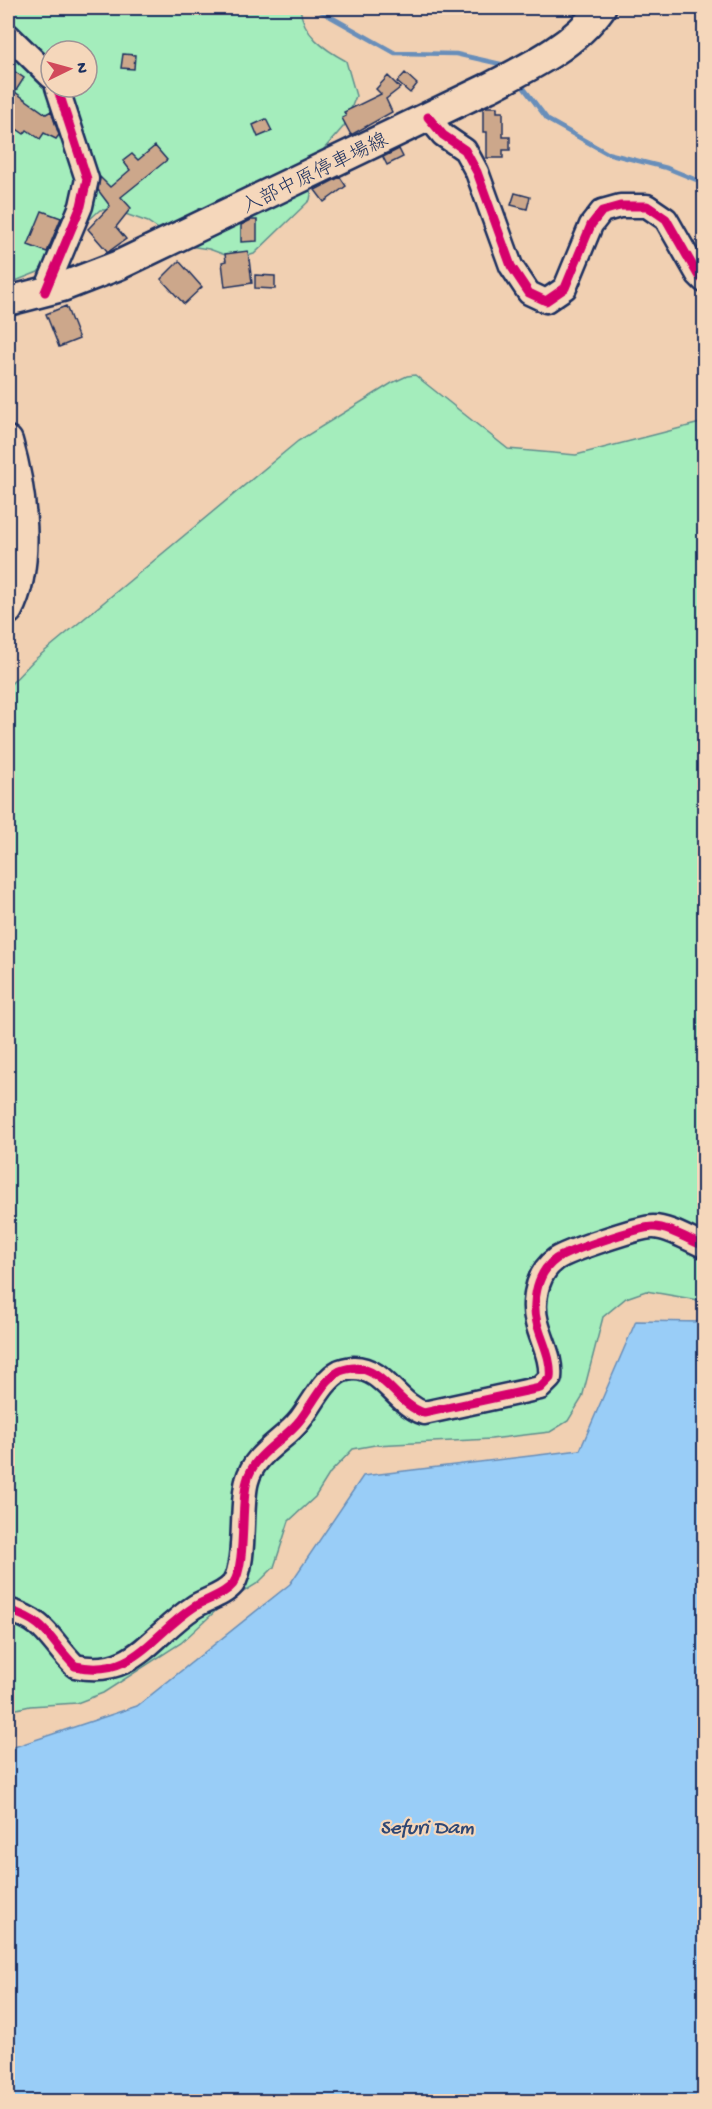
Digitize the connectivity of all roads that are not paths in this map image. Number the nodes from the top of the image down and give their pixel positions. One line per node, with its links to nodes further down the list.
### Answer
1 (601, 8): 5 (main road, 入部中原停車場線)
2 (8, 35): 3 (street)
3 (39, 65)
4 (61, 99): 7 (street)
5 (428, 117): 6 (street); 7 (main road, 入部中原停車場線)
6 (705, 281)
7 (45, 292): 8 (main road, 入部中原停車場線)
8 (8, 301)
9 (8, 441): 10 (main road)
10 (8, 610)
11 (705, 1246): 12 (street)
12 (8, 1610)

